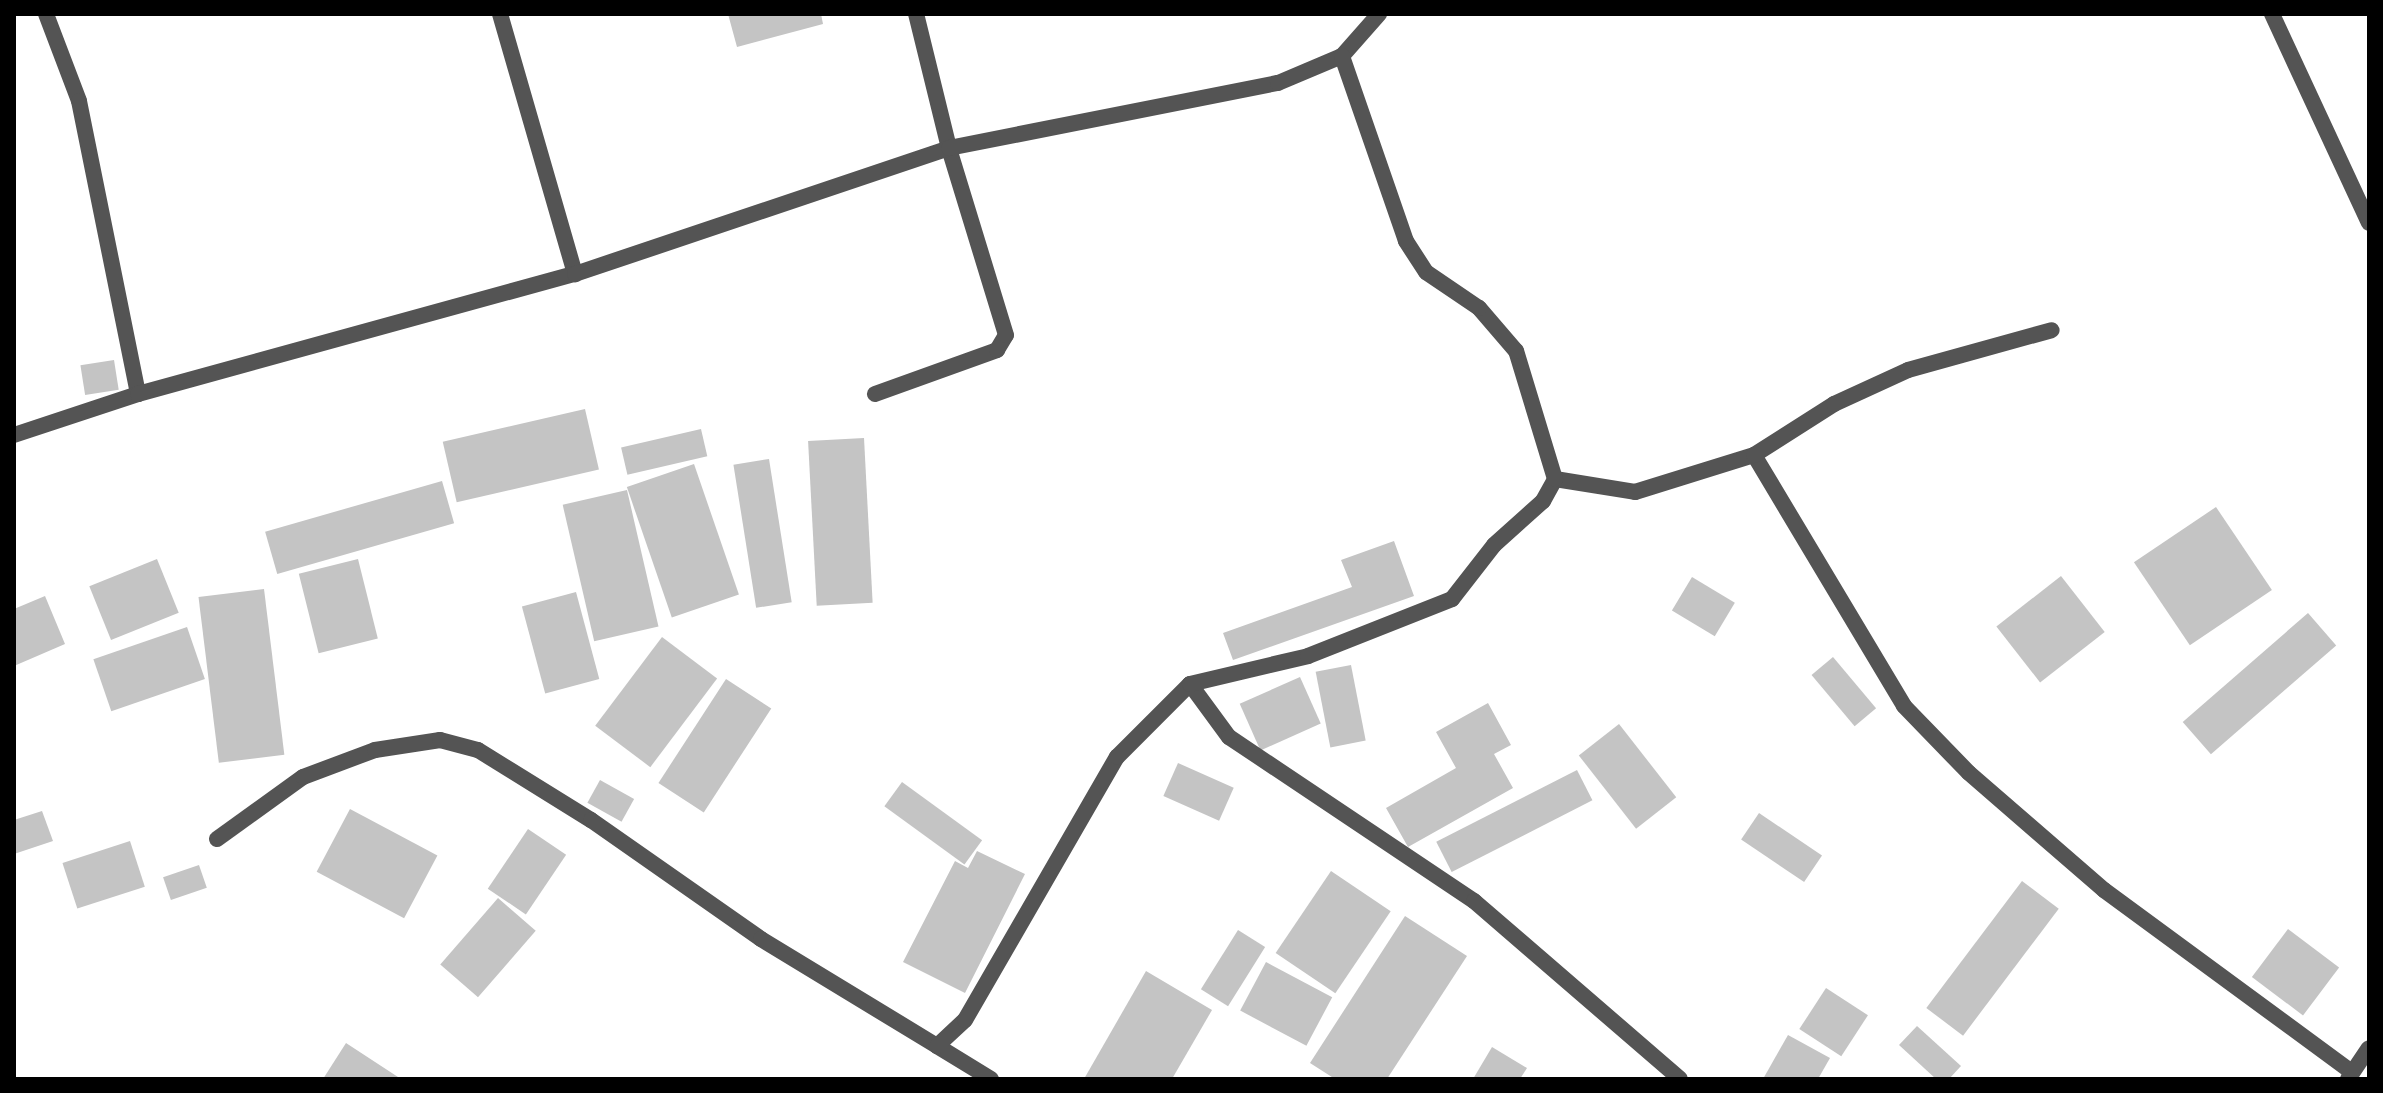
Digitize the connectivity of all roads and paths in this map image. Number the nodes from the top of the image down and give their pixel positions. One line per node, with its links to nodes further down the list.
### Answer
1 (46, 14): 11 (street)
2 (500, 14): 9 (street)
3 (916, 14): 7 (street)
4 (1379, 14): 6 (street)
5 (2272, 14): 8 (street)
6 (1342, 56): 7 (street); 15 (street)
7 (949, 148): 9 (street); 12 (street)
8 (2369, 223)
9 (575, 274): 11 (street)
10 (2052, 330): 14 (street)
11 (138, 394): 13 (street)
12 (875, 394)
13 (14, 435)
14 (1754, 455): 15 (street); 20 (street)
15 (1555, 479): 16 (street)
16 (1190, 684): 18 (street); 22 (street)
17 (217, 839): 18 (street)
18 (937, 1046): 21 (street)
19 (2369, 1048): 20 (street)
20 (2350, 1076)
21 (991, 1079)
22 (1680, 1079)

